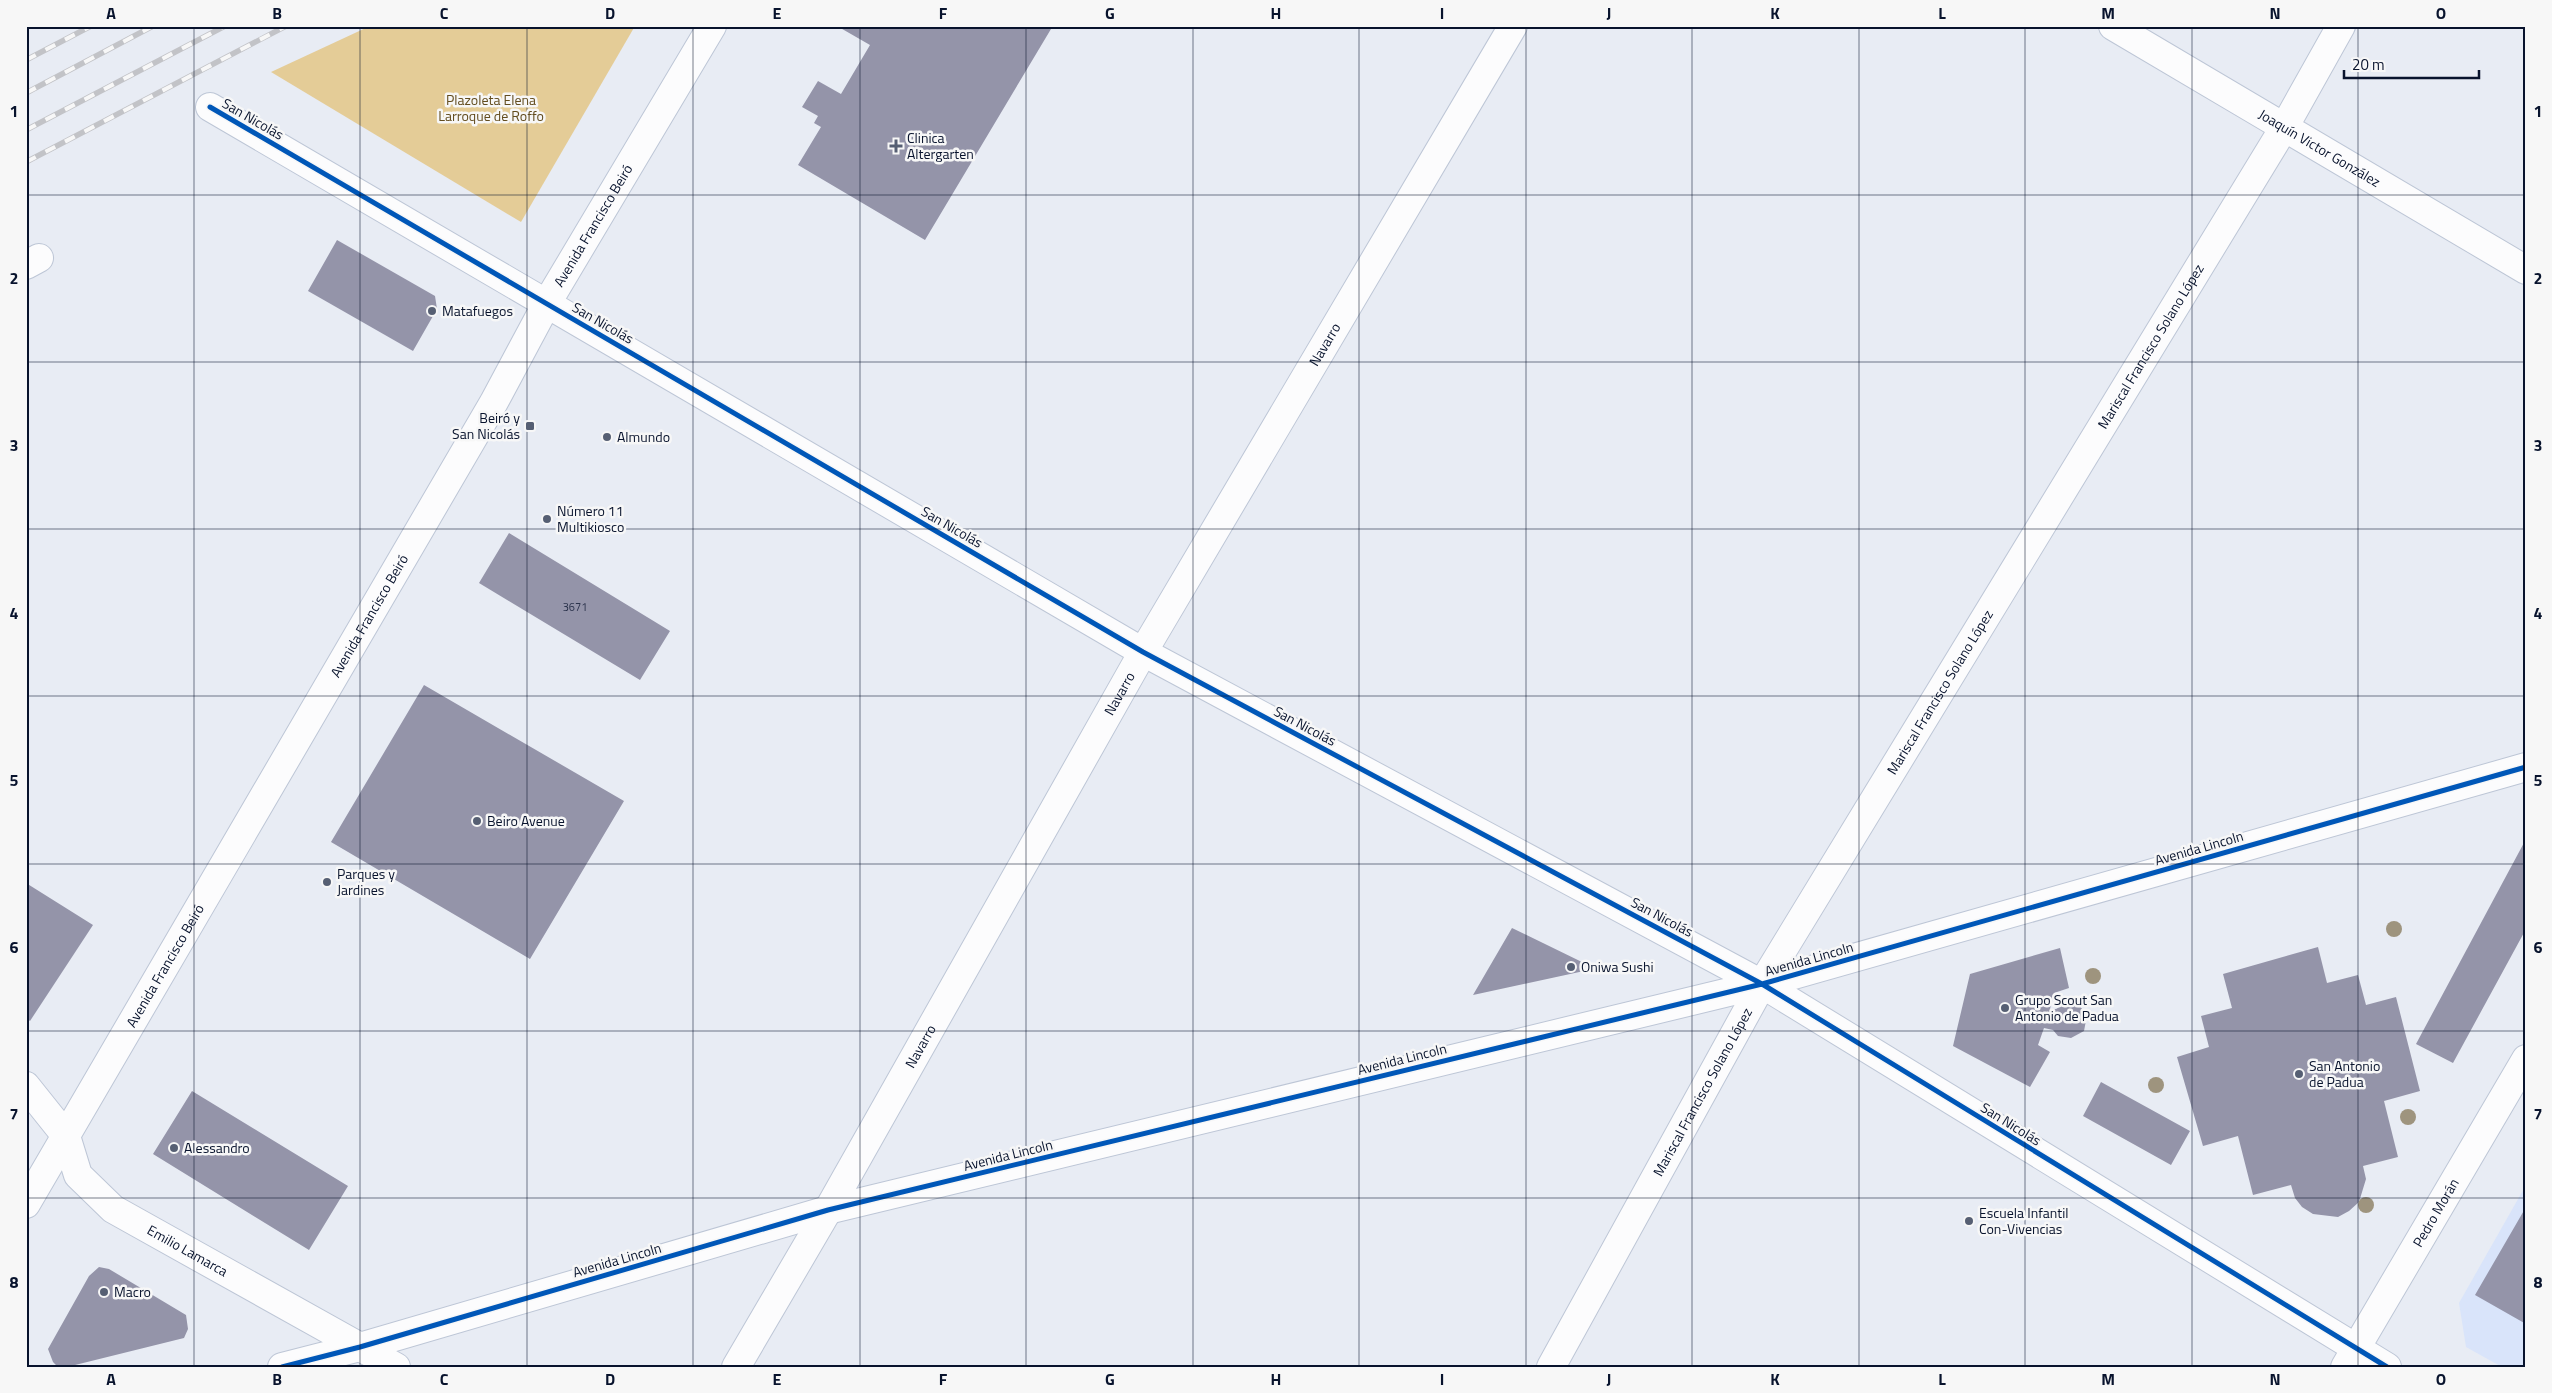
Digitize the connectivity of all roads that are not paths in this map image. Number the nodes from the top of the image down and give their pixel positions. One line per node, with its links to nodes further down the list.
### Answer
1 (712, 26): 8 (street, Avenida Francisco Beiró)
2 (1514, 26): 9 (street, Navarro)
3 (2113, 26): 6 (street, Joaquín Victor González)
4 (2341, 26): 6 (street, Mariscal Francisco Solano López)
5 (210, 107): 8 (street, San Nicolás)
6 (2285, 126): 7 (street, Joaquín Victor González); 11 (street, Mariscal Francisco Solano López)
7 (2526, 270)
8 (547, 303): 9 (street, San Nicolás); 14 (street, Avenida Francisco Beiró)
9 (1143, 652): 11 (street, San Nicolás); 16 (street, Navarro)
10 (2526, 768): 11 (street, Avenida Lincoln)
11 (1762, 984): 16 (street, Avenida Lincoln); 18 (street, San Nicolás); 22 (street, Mariscal Francisco Solano López)
12 (2526, 1059): 18 (street, Pedro Morán)
13 (26, 1086): 14 (street, Emilio Lamarca)
14 (66, 1136): 15 (street, Avenida Francisco Beiró); 17 (street, Emilio Lamarca)
15 (26, 1204)
16 (828, 1210): 17 (street, Avenida Lincoln); 21 (street, Navarro)
17 (360, 1347): 19 (street, Avenida Lincoln); 20 (street, Emilio Lamarca)
18 (2351, 1358): 23 (street, San Nicolás)
19 (282, 1367)
20 (396, 1367)
21 (736, 1367)
22 (1551, 1367)
23 (2387, 1367)

